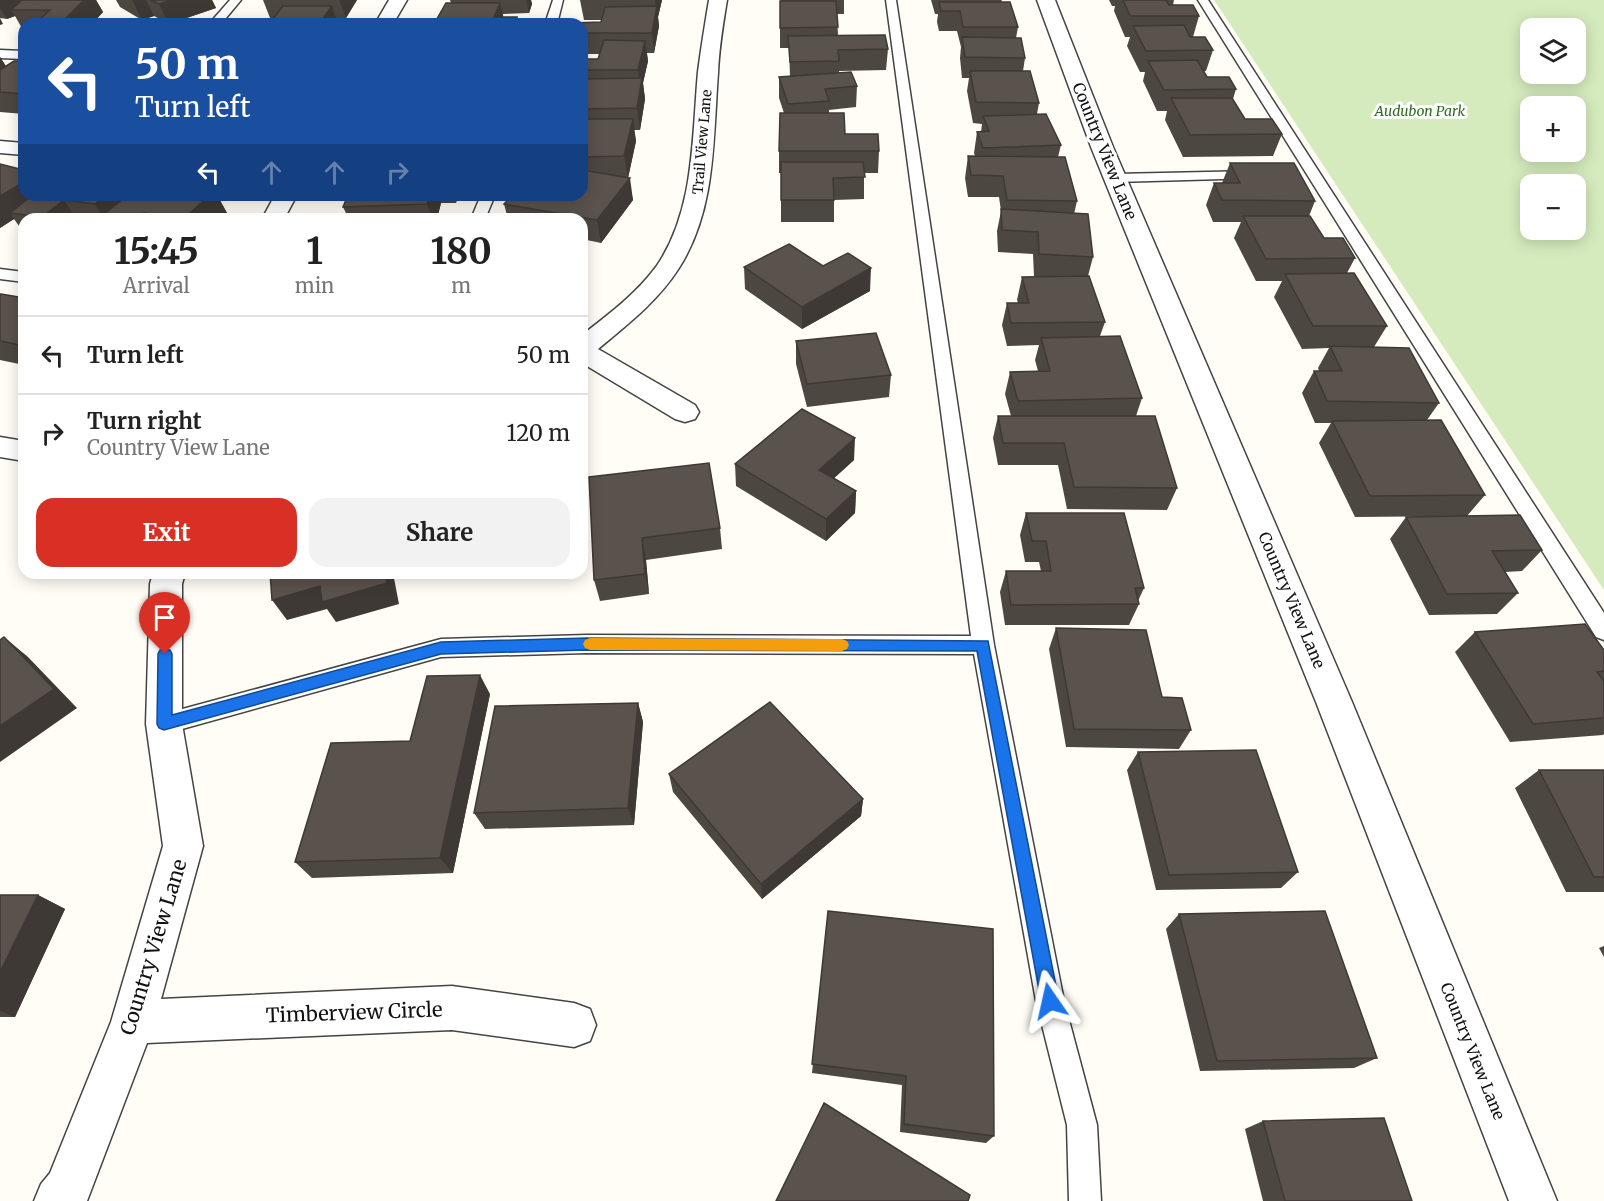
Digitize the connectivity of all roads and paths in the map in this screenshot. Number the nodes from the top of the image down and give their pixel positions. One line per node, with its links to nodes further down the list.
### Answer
1 (236, 0): 8 (lane)
2 (398, 0): 9 (street)
3 (558, 0): 10 (lane)
4 (718, 0): 19 (street, Trail View Lane)
5 (891, 0): 26 (lane)
6 (1046, 0): 16 (street, Country View Lane)
7 (1203, 0): 25 (lane)
8 (220, 18)
9 (388, 18)
10 (553, 18)
11 (0, 54): 12 (lane)
12 (18, 55)
13 (0, 147): 14 (street)
14 (18, 148)
15 (1267, 175): 16 (lane)
16 (1115, 178): 32 (street, Country View Lane)
17 (0, 274): 18 (lane)
18 (18, 276)
19 (588, 344)
20 (588, 353): 21 (street)
21 (685, 412)
22 (0, 447): 23 (street)
23 (18, 450)
24 (167, 579): 27 (street, Country View Lane)
25 (1604, 631)
26 (983, 645): 27 (lane); 31 (lane)
27 (164, 724): 28 (street, Country View Lane)
28 (133, 1022): 29 (street, Timberview Circle); 30 (street, Country View Lane)
29 (574, 1025)
30 (58, 1201)
31 (1086, 1201)
32 (1533, 1201)

